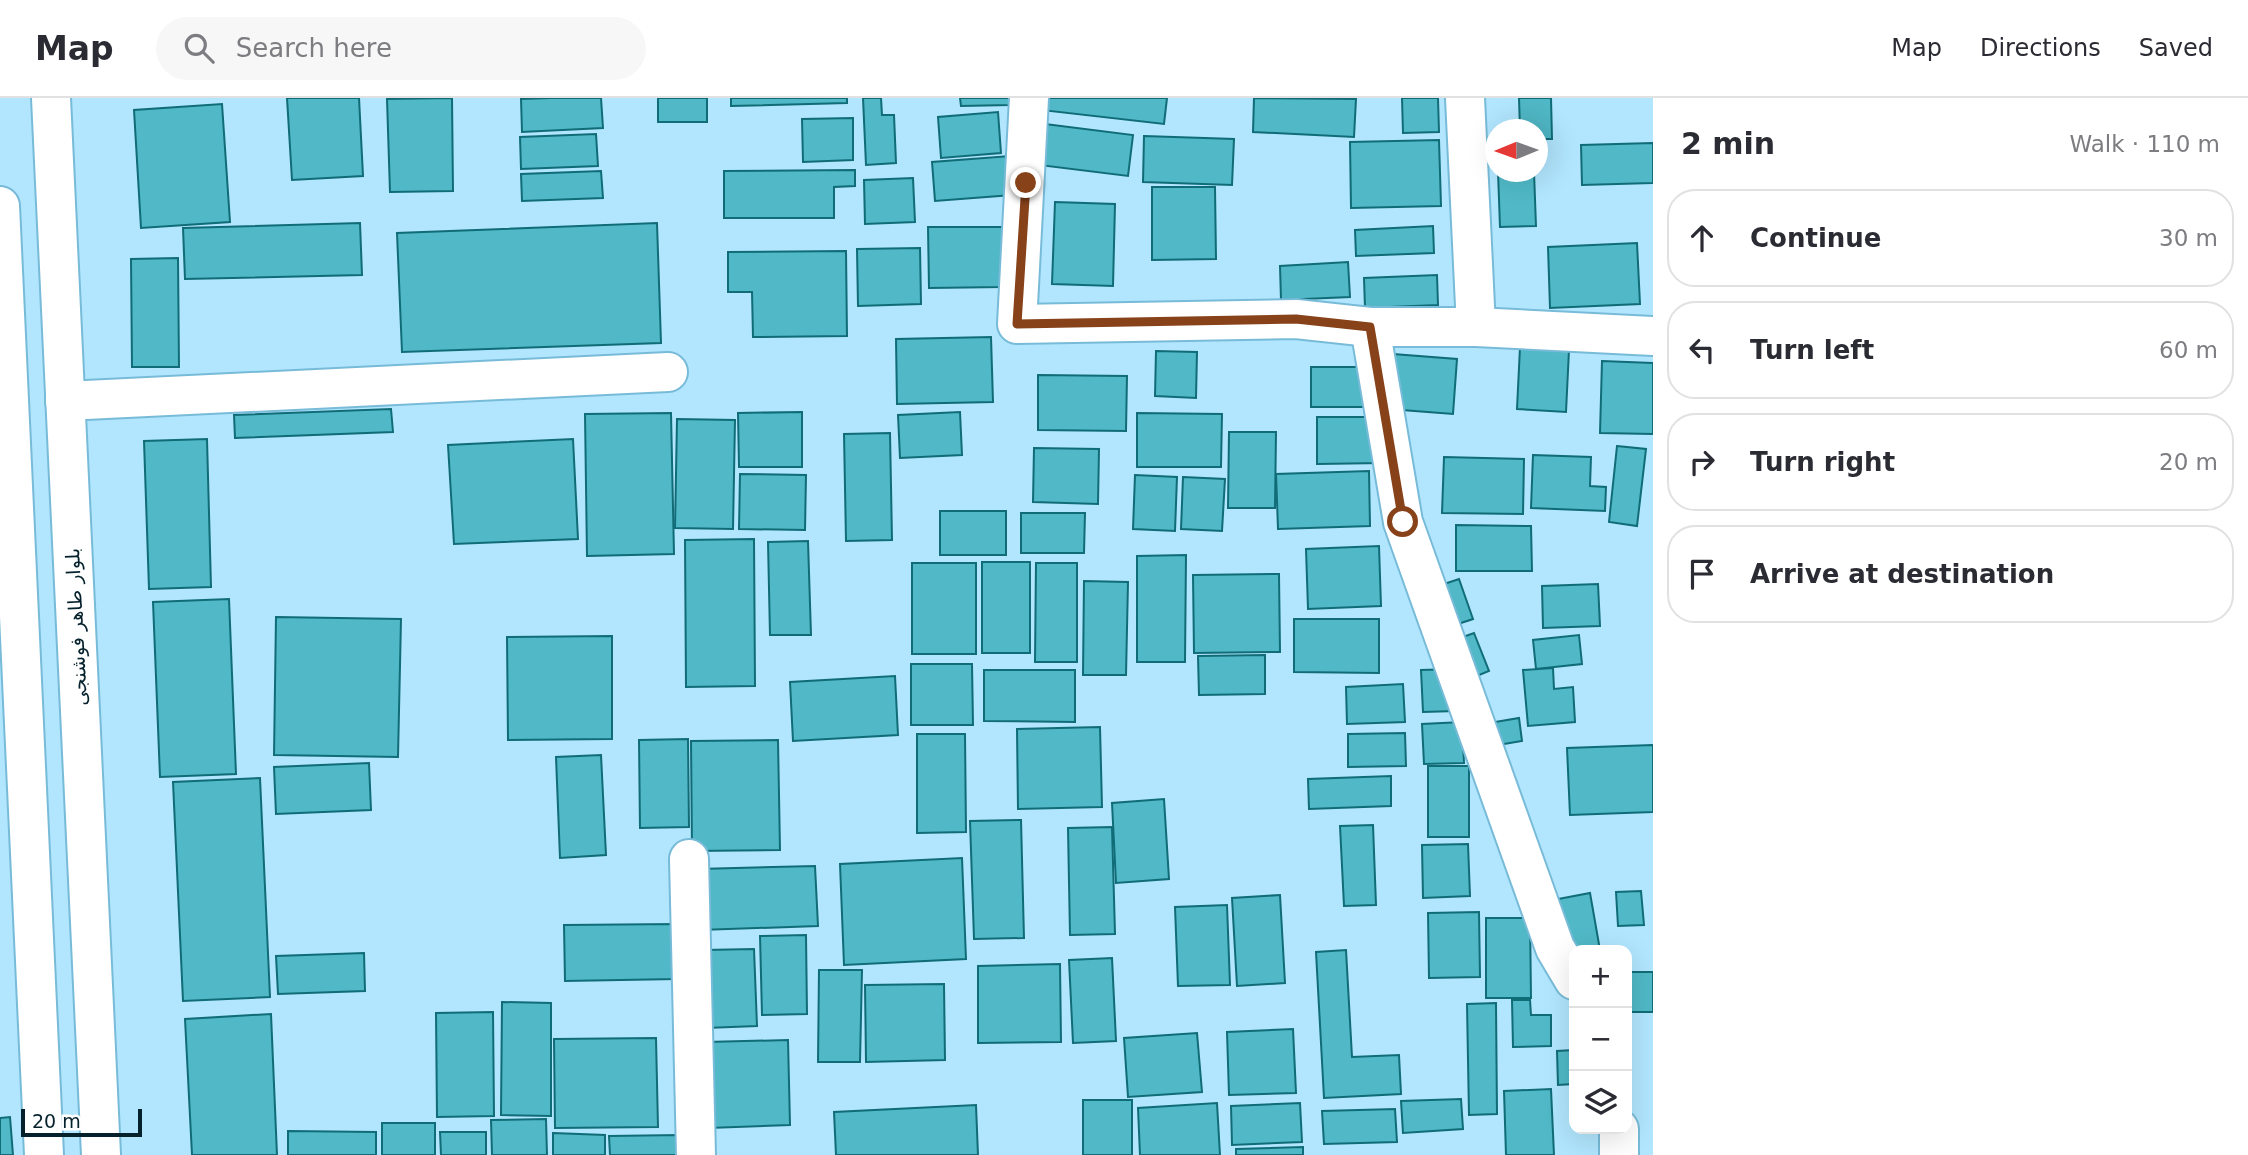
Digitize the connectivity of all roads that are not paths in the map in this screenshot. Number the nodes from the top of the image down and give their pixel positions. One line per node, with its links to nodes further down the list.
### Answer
1 (51, 98): 9 (street, بلوار طاهر فوشنجی)
2 (1029, 98): 5 (street)
3 (1465, 98): 6 (street)
4 (0, 206): 13 (street)
5 (1370, 327): 6 (street); 11 (street)
6 (1476, 327): 7 (street)
7 (1653, 336)
8 (668, 372): 9 (street)
9 (65, 401): 14 (street, بلوار طاهر فوشنجی)
10 (689, 859): 15 (street)
11 (1569, 972)
12 (1619, 1134): 16 (street)
13 (44, 1155)
14 (101, 1155)
15 (696, 1155)
16 (1619, 1155)

